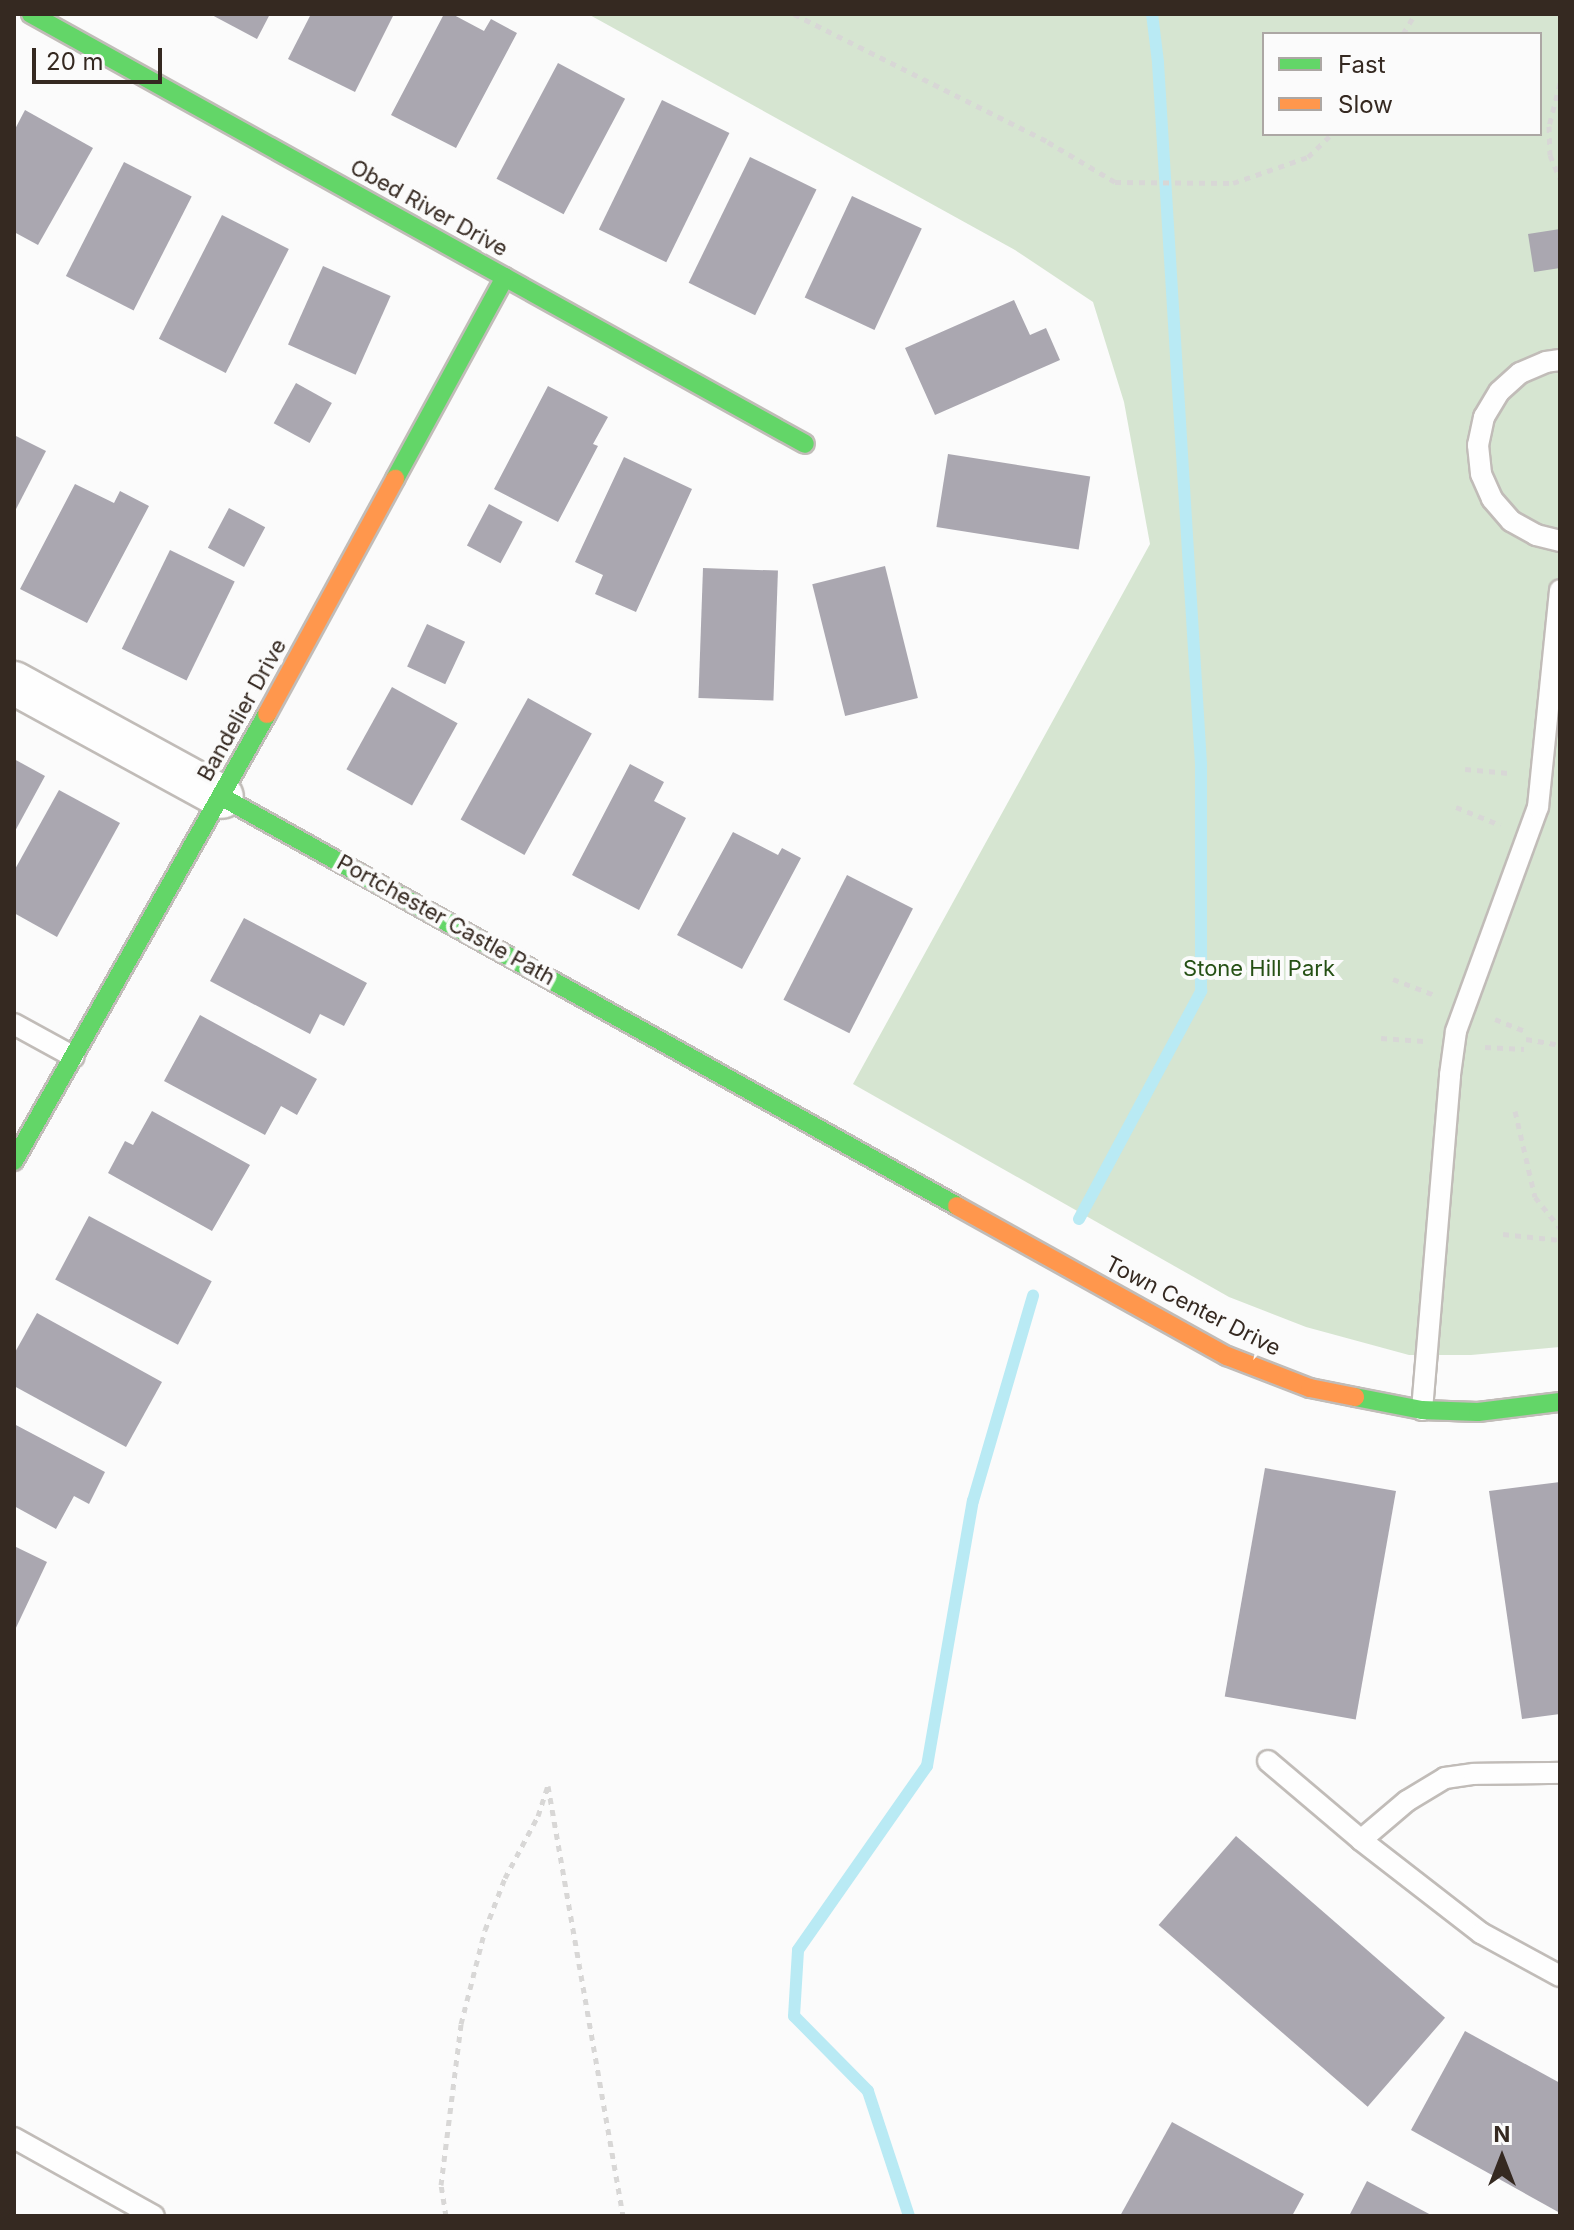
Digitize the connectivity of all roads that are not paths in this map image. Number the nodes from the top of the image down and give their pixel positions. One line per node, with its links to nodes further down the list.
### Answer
1 (31, 14): 2 (street, Obed River Drive)
2 (505, 277): 4 (street, Obed River Drive); 8 (street, Bandelier Drive)
3 (1560, 360): 5 (lane)
4 (805, 444)
5 (1560, 541)
6 (1560, 590): 14 (lane)
7 (14, 683): 8 (street, Portchester Castle Path)
8 (222, 797): 10 (street, Bandelier Drive); 11 (street, Portchester Castle Path)
9 (14, 1024): 10 (lane)
10 (74, 1057): 12 (street, Bandelier Drive)
11 (878, 1159): 14 (street, Town Center Drive)
12 (14, 1161)
13 (1560, 1402): 14 (street, Town Center Drive)
14 (1422, 1410)
15 (1268, 1761): 17 (lane)
16 (1560, 1773): 17 (lane)
17 (1361, 1840): 18 (lane)
18 (1560, 1976)
19 (14, 2138): 20 (lane)
20 (154, 2216)

